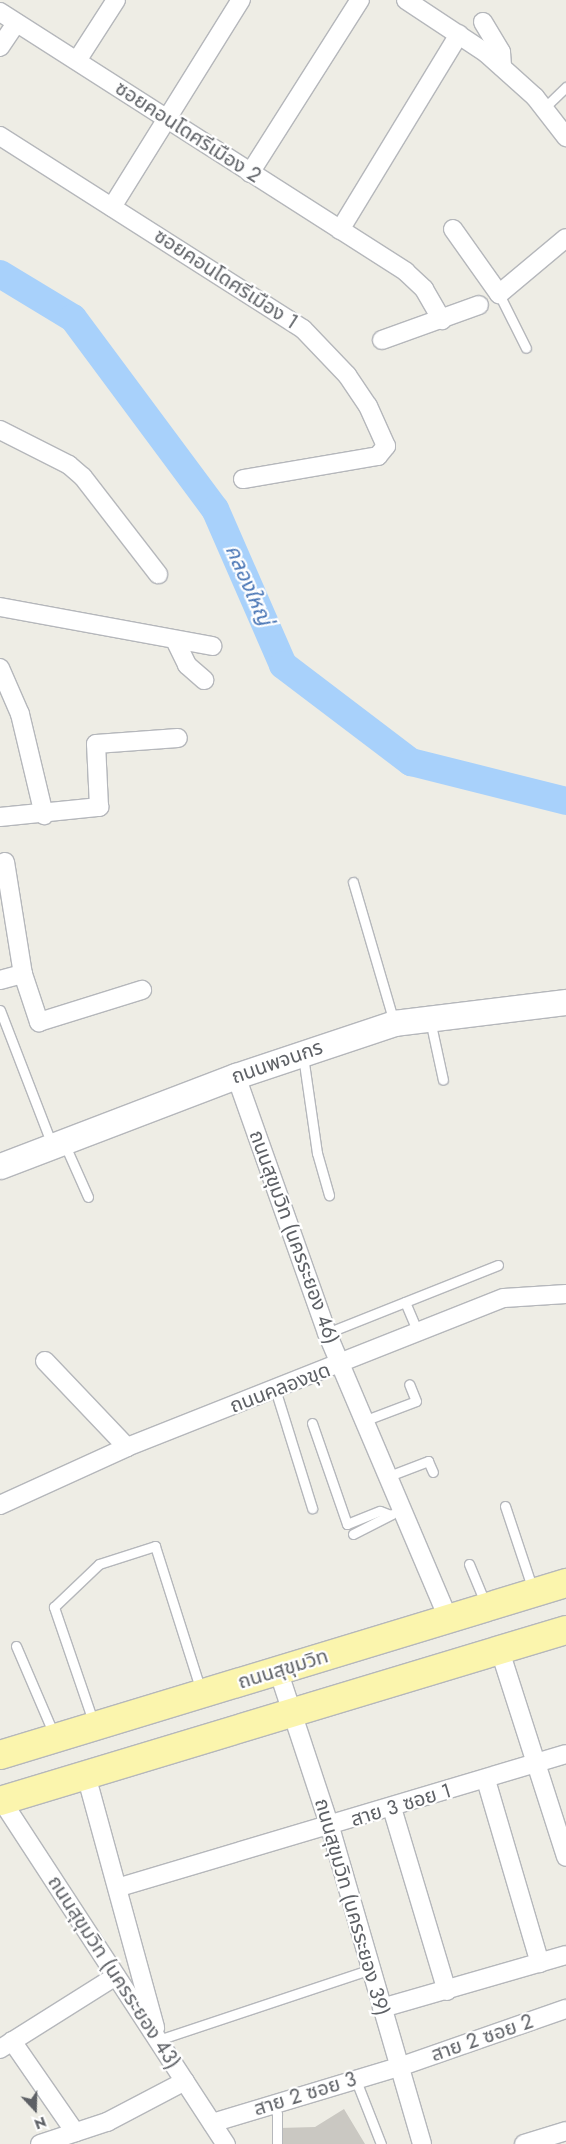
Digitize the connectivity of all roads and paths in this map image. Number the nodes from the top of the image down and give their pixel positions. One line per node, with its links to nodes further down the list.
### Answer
1 (116, 0): 10 (street)
2 (240, 0): 14 (street)
3 (360, 0): 17 (street)
4 (406, 0): 8 (street)
5 (0, 12): 7 (street, ซอยคอนโดศรีเมือง 2)
6 (483, 22): 11 (street)
7 (16, 23): 9 (street); 10 (street, ซอยคอนโดศรีเมือง 2)
8 (459, 34): 11 (street); 20 (street)
9 (0, 46)
10 (78, 59): 14 (street, ซอยคอนโดศรีเมือง 2)
11 (502, 68): 13 (street)
12 (566, 87): 13 (lane)
13 (542, 109): 16 (street)
14 (167, 123): 17 (street, ซอยคอนโดศรีเมือง 2); 18 (street)
15 (0, 136): 18 (street, ซอยคอนโดศรีเมือง 1)
16 (566, 137)
17 (250, 173): 20 (street, ซอยคอนโดศรีเมือง 2)
18 (112, 207): 28 (street, ซอยคอนโดศรีเมือง 1)
19 (454, 229): 22 (street)
20 (340, 230): 24 (street, ซอยคอนโดศรีเมือง 2)
21 (566, 238): 22 (street)
22 (499, 294): 26 (lane)
23 (479, 305): 24 (street)
24 (442, 320): 25 (street)
25 (382, 340)
26 (526, 348)
27 (0, 430): 29 (street)
28 (243, 480)
29 (158, 574)
30 (0, 608): 31 (street)
31 (175, 640): 32 (street); 34 (street)
32 (212, 646)
33 (0, 668): 36 (street)
34 (204, 680)
35 (178, 738): 36 (street)
36 (44, 815): 37 (street)
37 (0, 817)
38 (5, 862): 40 (street)
39 (353, 882): 46 (lane)
40 (23, 974): 41 (street); 42 (street)
41 (0, 980)
42 (142, 990)
43 (566, 1002): 45 (street, ถนนพจนกร)
44 (0, 1010): 50 (lane)
45 (429, 1017): 46 (street, ถนนพจนกร); 49 (lane)
46 (394, 1023): 47 (street, ถนนพจนกร)
47 (303, 1054): 48 (street, ถนนพจนกร); 52 (lane)
48 (236, 1076): 50 (street, ถนนพจนกร); 57 (street, ถนนสุขุมวิท (นครระยอง 46))
49 (443, 1080)
50 (58, 1145): 51 (street, ถนนพจนกร); 53 (lane)
51 (0, 1166)
52 (329, 1195)
53 (88, 1197)
54 (498, 1265): 56 (lane)
55 (566, 1294): 58 (street, ถนนคลองขุด)
56 (405, 1302): 57 (lane); 58 (lane)
57 (327, 1333): 60 (street, ถนนสุขุมวิท (นครระยอง 46))
58 (418, 1333): 60 (street, ถนนคลองขุด)
59 (45, 1361): 65 (street)
60 (341, 1364): 62 (street, ถนนคลองขุด); 63 (street, ถนนสุขุมวิท (นครระยอง 46))
61 (409, 1384): 63 (lane)
62 (275, 1389): 65 (street, ถนนคลองขุด); 70 (lane)
63 (366, 1420): 67 (street, ถนนสุขุมวิท (นครระยอง 46))
64 (312, 1423): 71 (lane)
65 (127, 1447): 68 (street, ถนนคลองขุด)
66 (433, 1472): 67 (lane)
67 (389, 1476): 71 (street, ถนนสุขุมวิท (นครระยอง 46))
68 (0, 1505)
69 (505, 1506): 75 (lane)
70 (312, 1508)
71 (396, 1514): 72 (lane); 77 (street, ถนนสุขุมวิท (นครระยอง 46))
72 (352, 1534)
73 (469, 1564): 76 (lane)
74 (566, 1583): 75 (main road, ถนนสุขุมวิท)
75 (534, 1592): 76 (main road, ถนนสุขุมวิท)
76 (487, 1607): 77 (main road, ถนนสุขุมวิท)
77 (448, 1618): 81 (main road, ถนนสุขุมวิท)
78 (566, 1630): 80 (main road)
79 (16, 1646): 85 (lane)
80 (500, 1651): 83 (main road); 88 (street)
81 (278, 1670): 82 (main road, ถนนสุขุมวิท); 83 (street, ถนนสุขุมวิท (นครระยอง 39))
82 (202, 1694): 84 (main road, ถนนสุขุมวิท); 84 (lane)
83 (293, 1712): 89 (main road); 93 (street, ถนนสุขุมวิท (นครระยอง 39))
84 (95, 1726): 85 (main road, ถนนสุขุมวิท)
85 (56, 1739): 87 (main road, ถนนสุขุมวิท)
86 (566, 1754): 88 (street, สาย 3 ซอย 1)
87 (0, 1755)
88 (537, 1763): 90 (street, สาย 3 ซอย 1); 94 (street)
89 (86, 1775): 91 (main road); 95 (street)
90 (486, 1780): 92 (street, สาย 3 ซอย 1); 97 (street)
91 (1, 1801): 99 (street, ถนนสุขุมวิท (นครระยอง 43))
92 (392, 1808): 93 (street, สาย 3 ซอย 1); 100 (street)
93 (330, 1827): 95 (street, สาย 3 ซอย 1); 98 (street, ถนนสุขุมวิท (นครระยอง 39))
94 (566, 1857)
95 (120, 1887): 103 (street)
96 (566, 1955): 97 (street)
97 (540, 1962): 100 (street)
98 (371, 1969): 101 (street, ถนนสุขุมวิท (นครระยอง 39)); 103 (lane)
99 (116, 1976): 103 (street, ถนนสุขุมวิท (นครระยอง 43)); 104 (street)
100 (447, 1991): 101 (street)
101 (382, 2008): 105 (street, ถนนสุขุมวิท (นครระยอง 39))
102 (566, 2009): 105 (street, สาย 2 ซอย 2)
103 (158, 2040): 107 (street, ถนนสุขุมวิท (นครระยอง 43))
104 (6, 2045): 110 (street)
105 (399, 2067): 106 (street, สาย 2 ซอย 3); 116 (street, ถนนสุขุมวิท (นครระยอง 39))
106 (355, 2078): 108 (street, สาย 2 ซอย 3); 115 (lane)
107 (184, 2081): 109 (street, ถนนสุขุมวิท (นครระยอง 43)); 110 (street)
108 (273, 2104): 109 (street, สาย 2 ซอย 3); 114 (lane)
109 (212, 2123): 113 (street, ถนนสุขุมวิท (นครระยอง 43))
110 (75, 2132): 112 (street)
111 (566, 2132): 117 (street)
112 (40, 2144)
113 (226, 2144)
114 (277, 2144)
115 (381, 2144)
116 (422, 2144)
117 (524, 2144)

